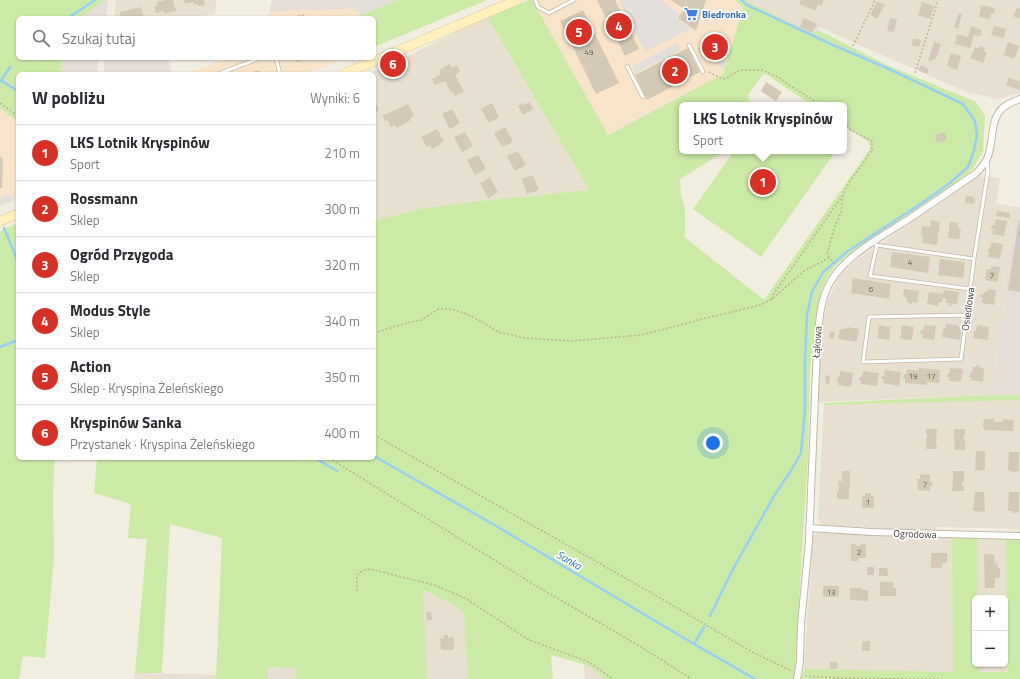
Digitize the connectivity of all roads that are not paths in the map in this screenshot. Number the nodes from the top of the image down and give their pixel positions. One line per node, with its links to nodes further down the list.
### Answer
1 (517, 0): 10 (main road)
2 (535, 0): 3 (lane)
3 (574, 0)
4 (689, 45): 11 (lane)
5 (255, 60): 8 (lane)
6 (276, 60): 9 (lane)
7 (627, 66): 12 (lane)
8 (223, 72)
9 (280, 72)
10 (349, 72)
11 (703, 72)
12 (643, 97)
13 (1020, 100): 14 (street, Łąkowa)
14 (986, 161): 17 (street, Łąkowa); 18 (lane, Osiedlowa)
15 (16, 215): 16 (main road)
16 (0, 221)
17 (874, 244): 18 (lane); 19 (lane); 21 (street, Łąkowa)
18 (974, 259): 19 (lane, Osiedlowa)
19 (970, 289): 20 (lane, Osiedlowa)
20 (967, 315): 20 (lane, Osiedlowa)
21 (809, 528): 22 (street, Ogrodowa); 23 (street, Łąkowa)
22 (1020, 536)
23 (798, 676)

